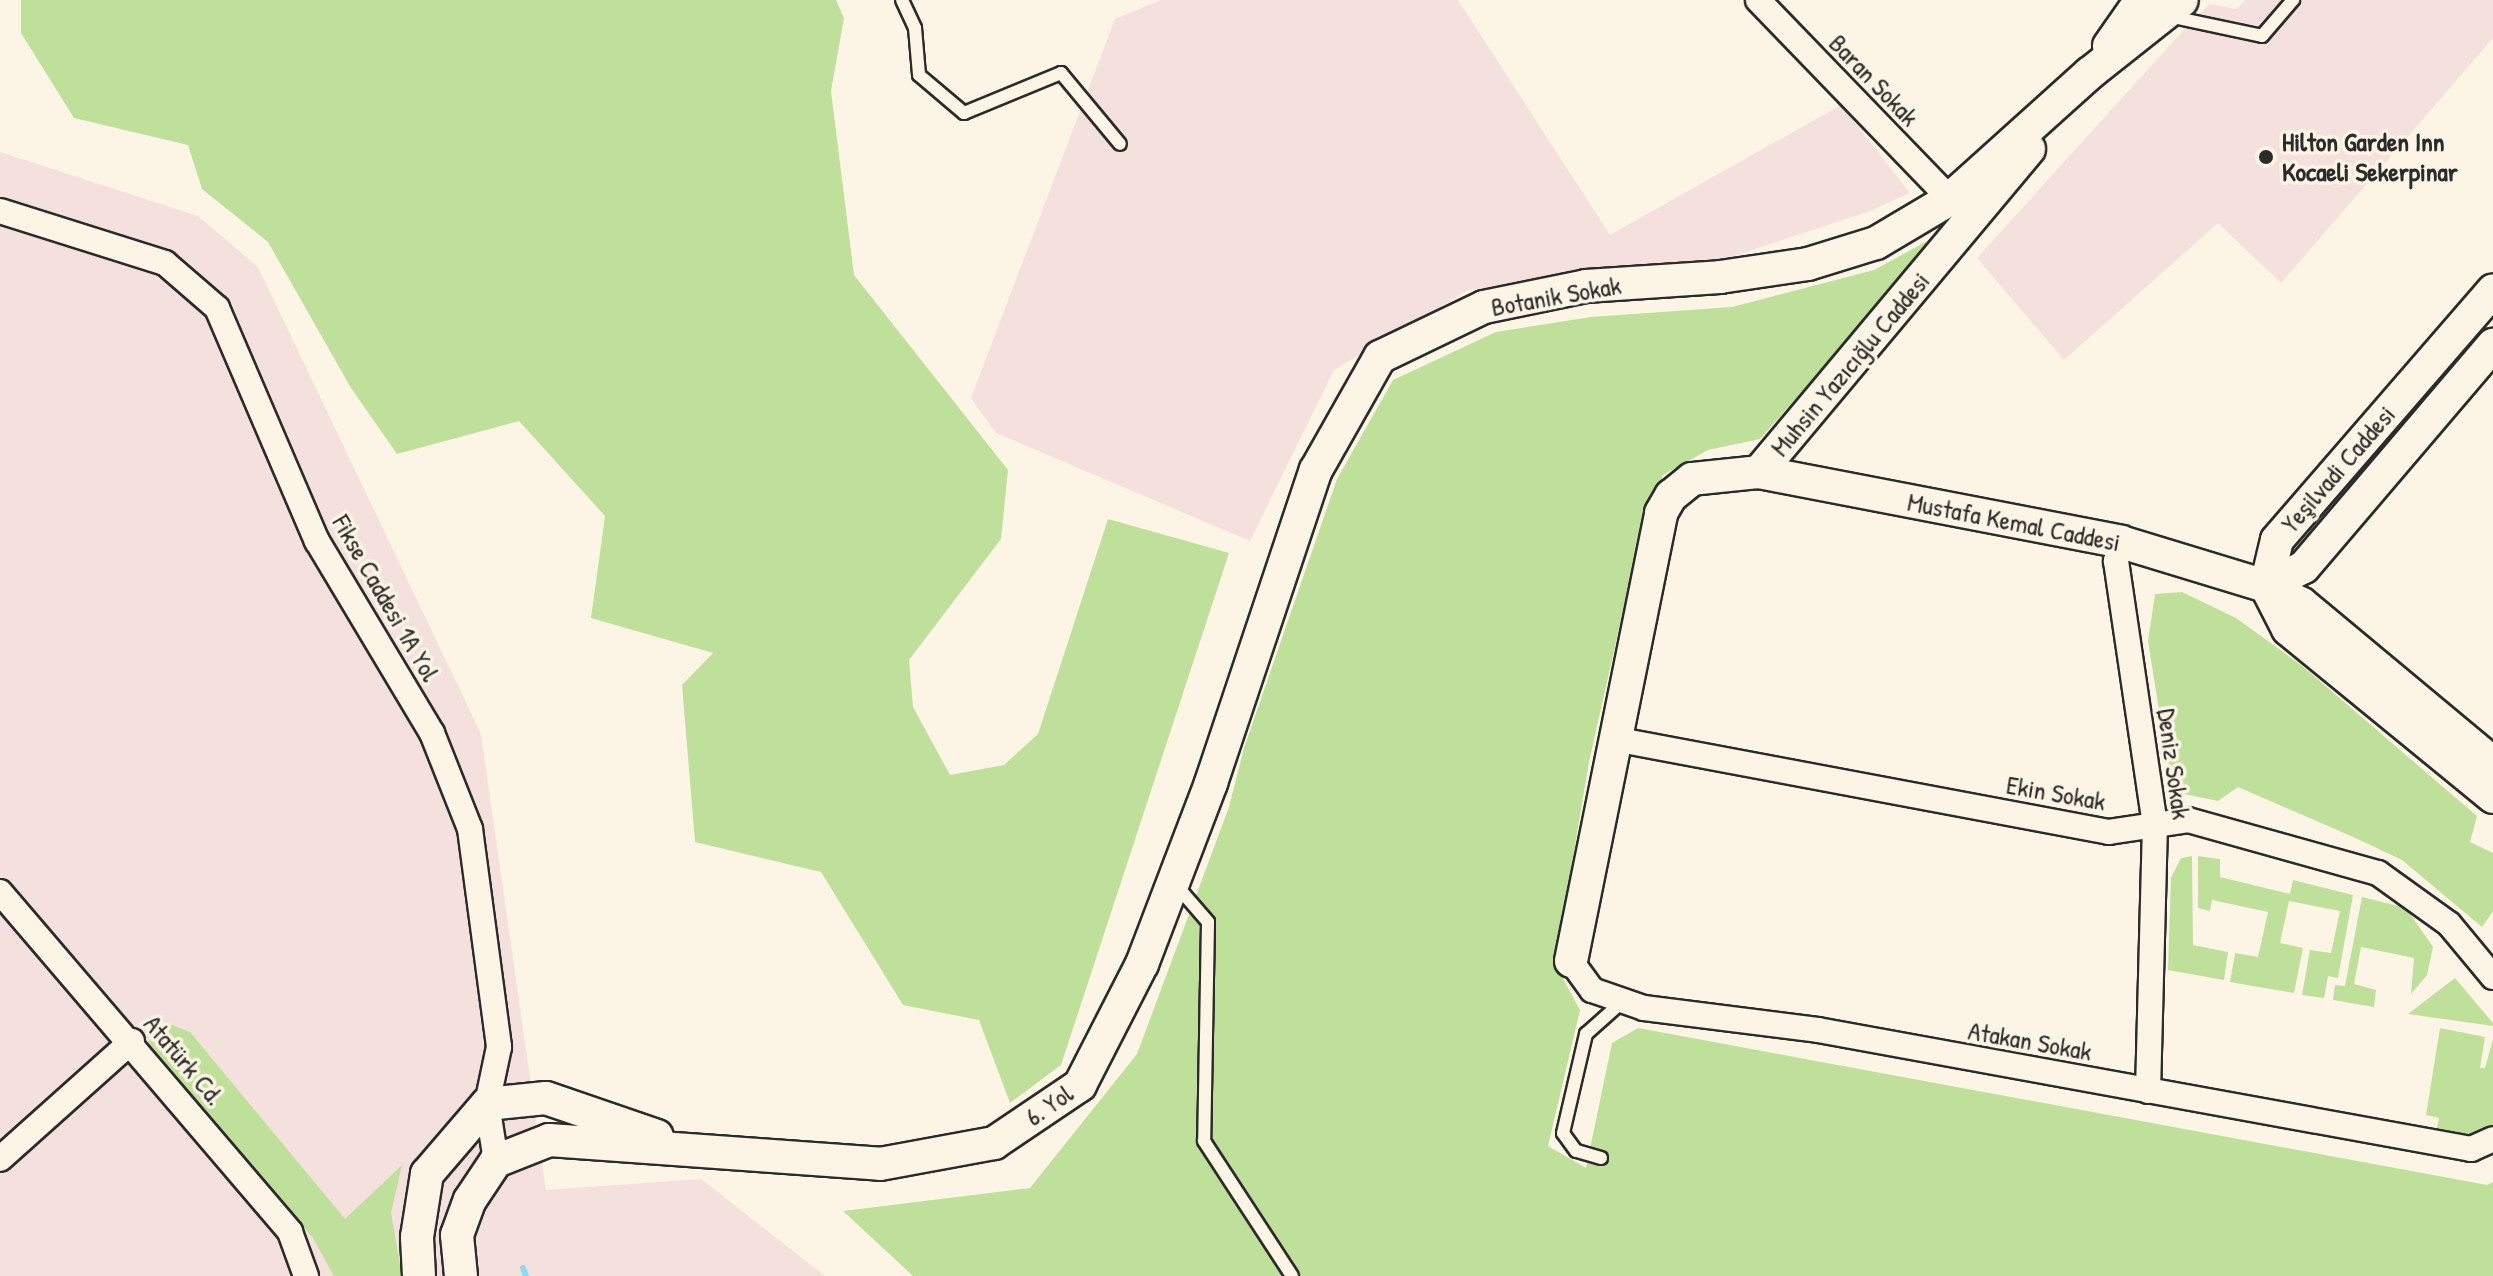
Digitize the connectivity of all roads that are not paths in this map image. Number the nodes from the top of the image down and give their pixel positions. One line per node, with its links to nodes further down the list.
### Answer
1 (902, 0): 6 (lane)
2 (1758, 0): 7 (street, Baran Sokak)
3 (2293, 0): 4 (lane)
4 (2163, 5): 5 (main road, Muhsin Yazıcığlu Caddesi)
5 (2090, 73): 7 (main road, Botanik Sokak); 11 (main road, Muhsin Yazıcığlu Caddesi)
6 (1120, 144)
7 (1950, 199): 16 (main road, Botanik Sokak)
8 (0, 211): 25 (street, Fikse Caddesi 1A Yol)
9 (2493, 291): 13 (main road, Yeşilvadi Caddesi)
10 (2493, 345): 13 (main road, Yeşilvadi Caddesi)
11 (1759, 472): 12 (main road, Mustafa Kemal Caddesi); 14 (main road, Muhsin Yazıcığlu Caddesi)
12 (2121, 542): 13 (main road, Mustafa Kemal Caddesi); 17 (street, Deniz Sokak)
13 (2266, 586): 15 (main road, Mustafa Kemal Caddesi)
14 (1614, 739): 17 (street, Ekin Sokak); 20 (main road, Muhsin Yazıcığlu Caddesi)
15 (2489, 774)
16 (1211, 783): 18 (main road, 6. Yol)
17 (2155, 824): 21 (street, Ekin Sokak); 24 (street, Deniz Sokak)
18 (1173, 882): 27 (main road, 6. Yol); 34 (lane)
19 (5, 909): 23 (street, Atatürk Cd.)
20 (1571, 961): 22 (street, Atakan Sokak)
21 (2493, 977)
22 (1623, 1001): 24 (street, Atakan Sokak); 28 (lane)
23 (132, 1041): 29 (street); 31 (street, Atatürk Cd.)
24 (2148, 1091): 26 (street, Atakan Sokak)
25 (487, 1104): 27 (main road); 30 (street, Fikse Caddesi 1A Yol); 32 (main road)
26 (2493, 1139)
27 (697, 1152): 30 (main road, 6. Yol)
28 (1601, 1158)
29 (0, 1159)
30 (496, 1161): 33 (main road)
31 (306, 1276)
32 (419, 1276)
33 (461, 1276)
34 (1292, 1276)

